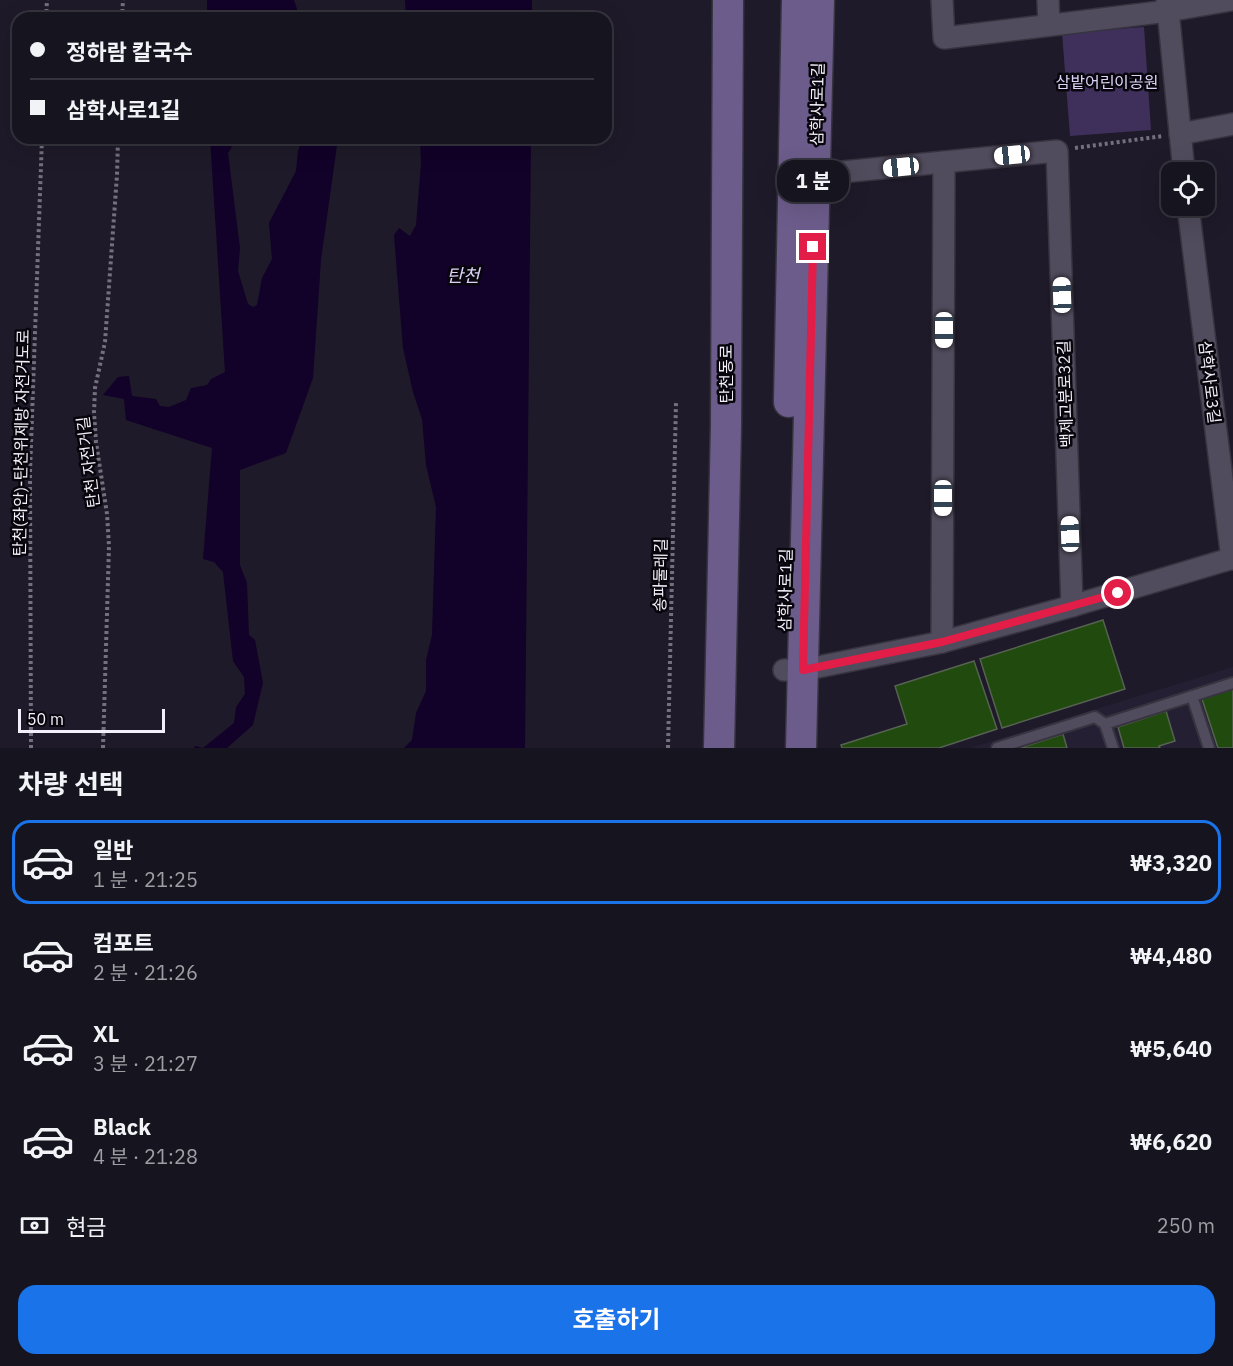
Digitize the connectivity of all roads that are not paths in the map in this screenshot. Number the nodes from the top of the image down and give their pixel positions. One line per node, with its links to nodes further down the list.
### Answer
1 (728, 0): 22 (street, 탄천동로)
2 (797, 0): 13 (street, 삼학사로1길)
3 (819, 0): 13 (street, 삼학사로1길)
4 (942, 0): 8 (street)
5 (1048, 0): 8 (street)
6 (1231, 0): 7 (street)
7 (1167, 5): 8 (street); 10 (street)
8 (1049, 26)
9 (1233, 124): 10 (street)
10 (1180, 134): 12 (street)
11 (945, 162): 13 (street); 16 (street, 백제고분로32길); 17 (street)
12 (1183, 162)
13 (804, 176): 18 (street, 삼학사로1길)
14 (1189, 216): 15 (street, 삼학사로3길)
15 (1232, 559): 16 (street)
16 (1072, 606): 17 (street)
17 (942, 642): 18 (street)
18 (793, 670): 23 (street, 삼학사로1길); 24 (street, 삼학사로1길)
19 (1233, 683): 20 (lane)
20 (1192, 696): 21 (lane); 27 (lane)
21 (1105, 724): 25 (lane); 26 (lane)
22 (719, 748)
23 (781, 748)
24 (801, 748)
25 (998, 748)
26 (1113, 748)
27 (1209, 748)

